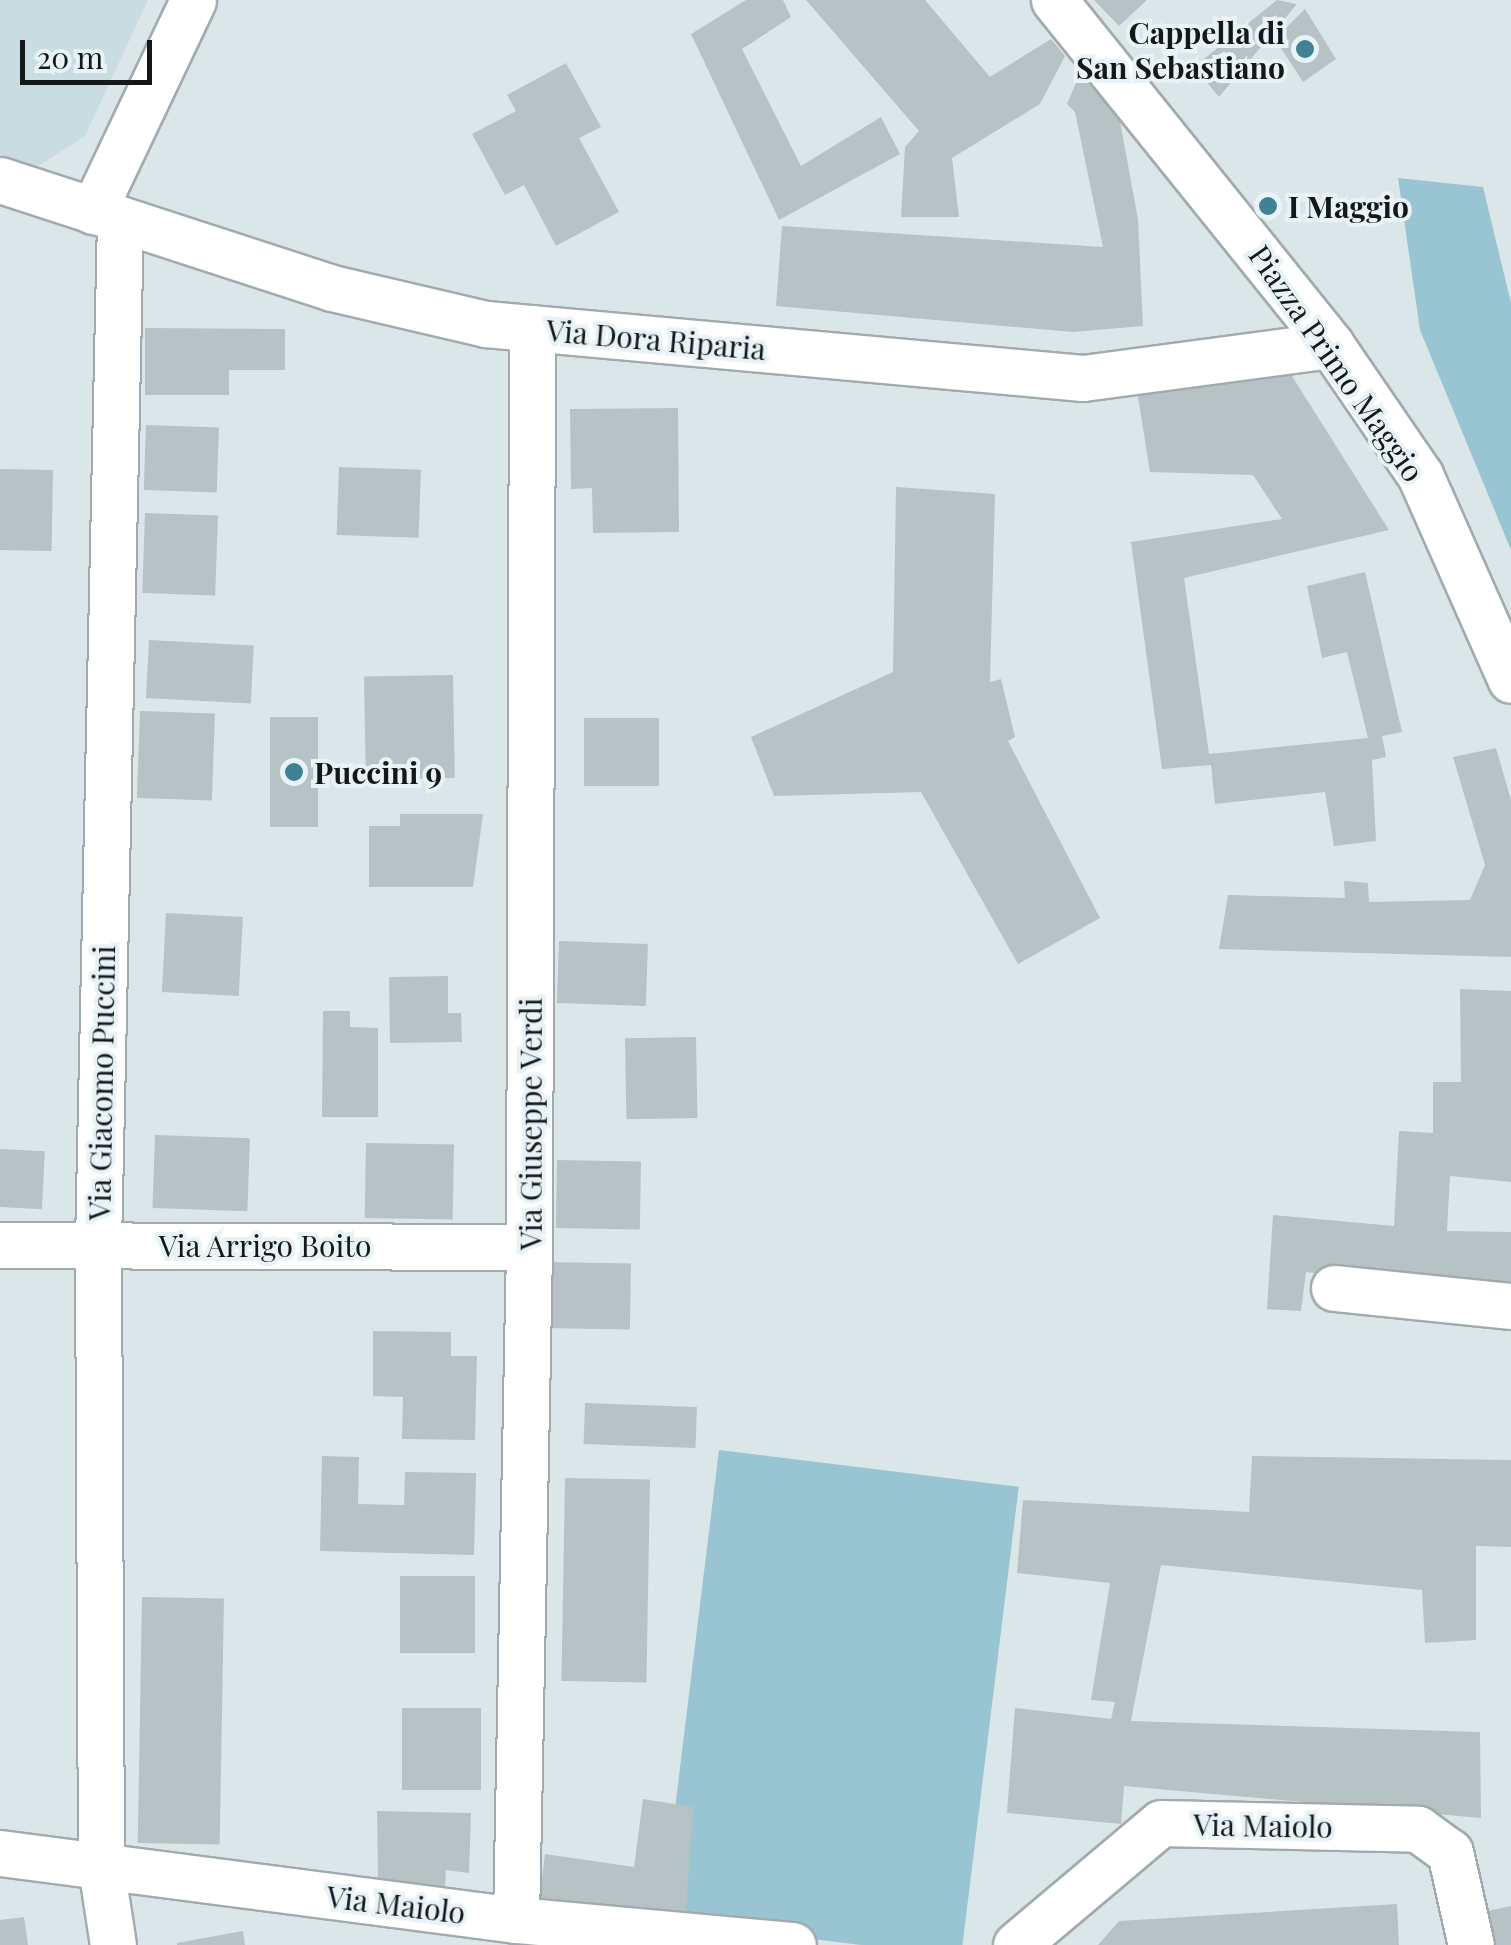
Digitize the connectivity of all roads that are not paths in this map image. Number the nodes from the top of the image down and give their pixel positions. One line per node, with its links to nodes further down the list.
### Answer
1 (193, 0): 4 (street)
2 (1054, 0): 6 (street, Piazza Primo Maggio)
3 (0, 180): 4 (street, Via Dora Riparia)
4 (106, 215): 5 (street, Via Dora Riparia); 8 (street, Via Giacomo Puccini)
5 (532, 328): 6 (street, Via Dora Riparia); 10 (street, Via Giuseppe Verdi)
6 (1331, 345): 7 (street, Piazza Primo Maggio)
7 (1511, 680)
8 (98, 1244): 9 (street, Via Arrigo Boito); 10 (street, Via Arrigo Boito); 14 (street, Via Giacomo Puccini)
9 (0, 1245)
10 (529, 1247): 15 (street, Via Giuseppe Verdi)
11 (1334, 1288): 12 (street)
12 (1511, 1306)
13 (0, 1853): 14 (street, Via Maiolo)
14 (101, 1867): 15 (street, Via Maiolo); 16 (street, Via Giacomo Puccini)
15 (516, 1920): 17 (street, Via Maiolo)
16 (113, 1945)
17 (793, 1945)
18 (1016, 1945): 19 (street, Via Maiolo)
19 (1471, 1945)

